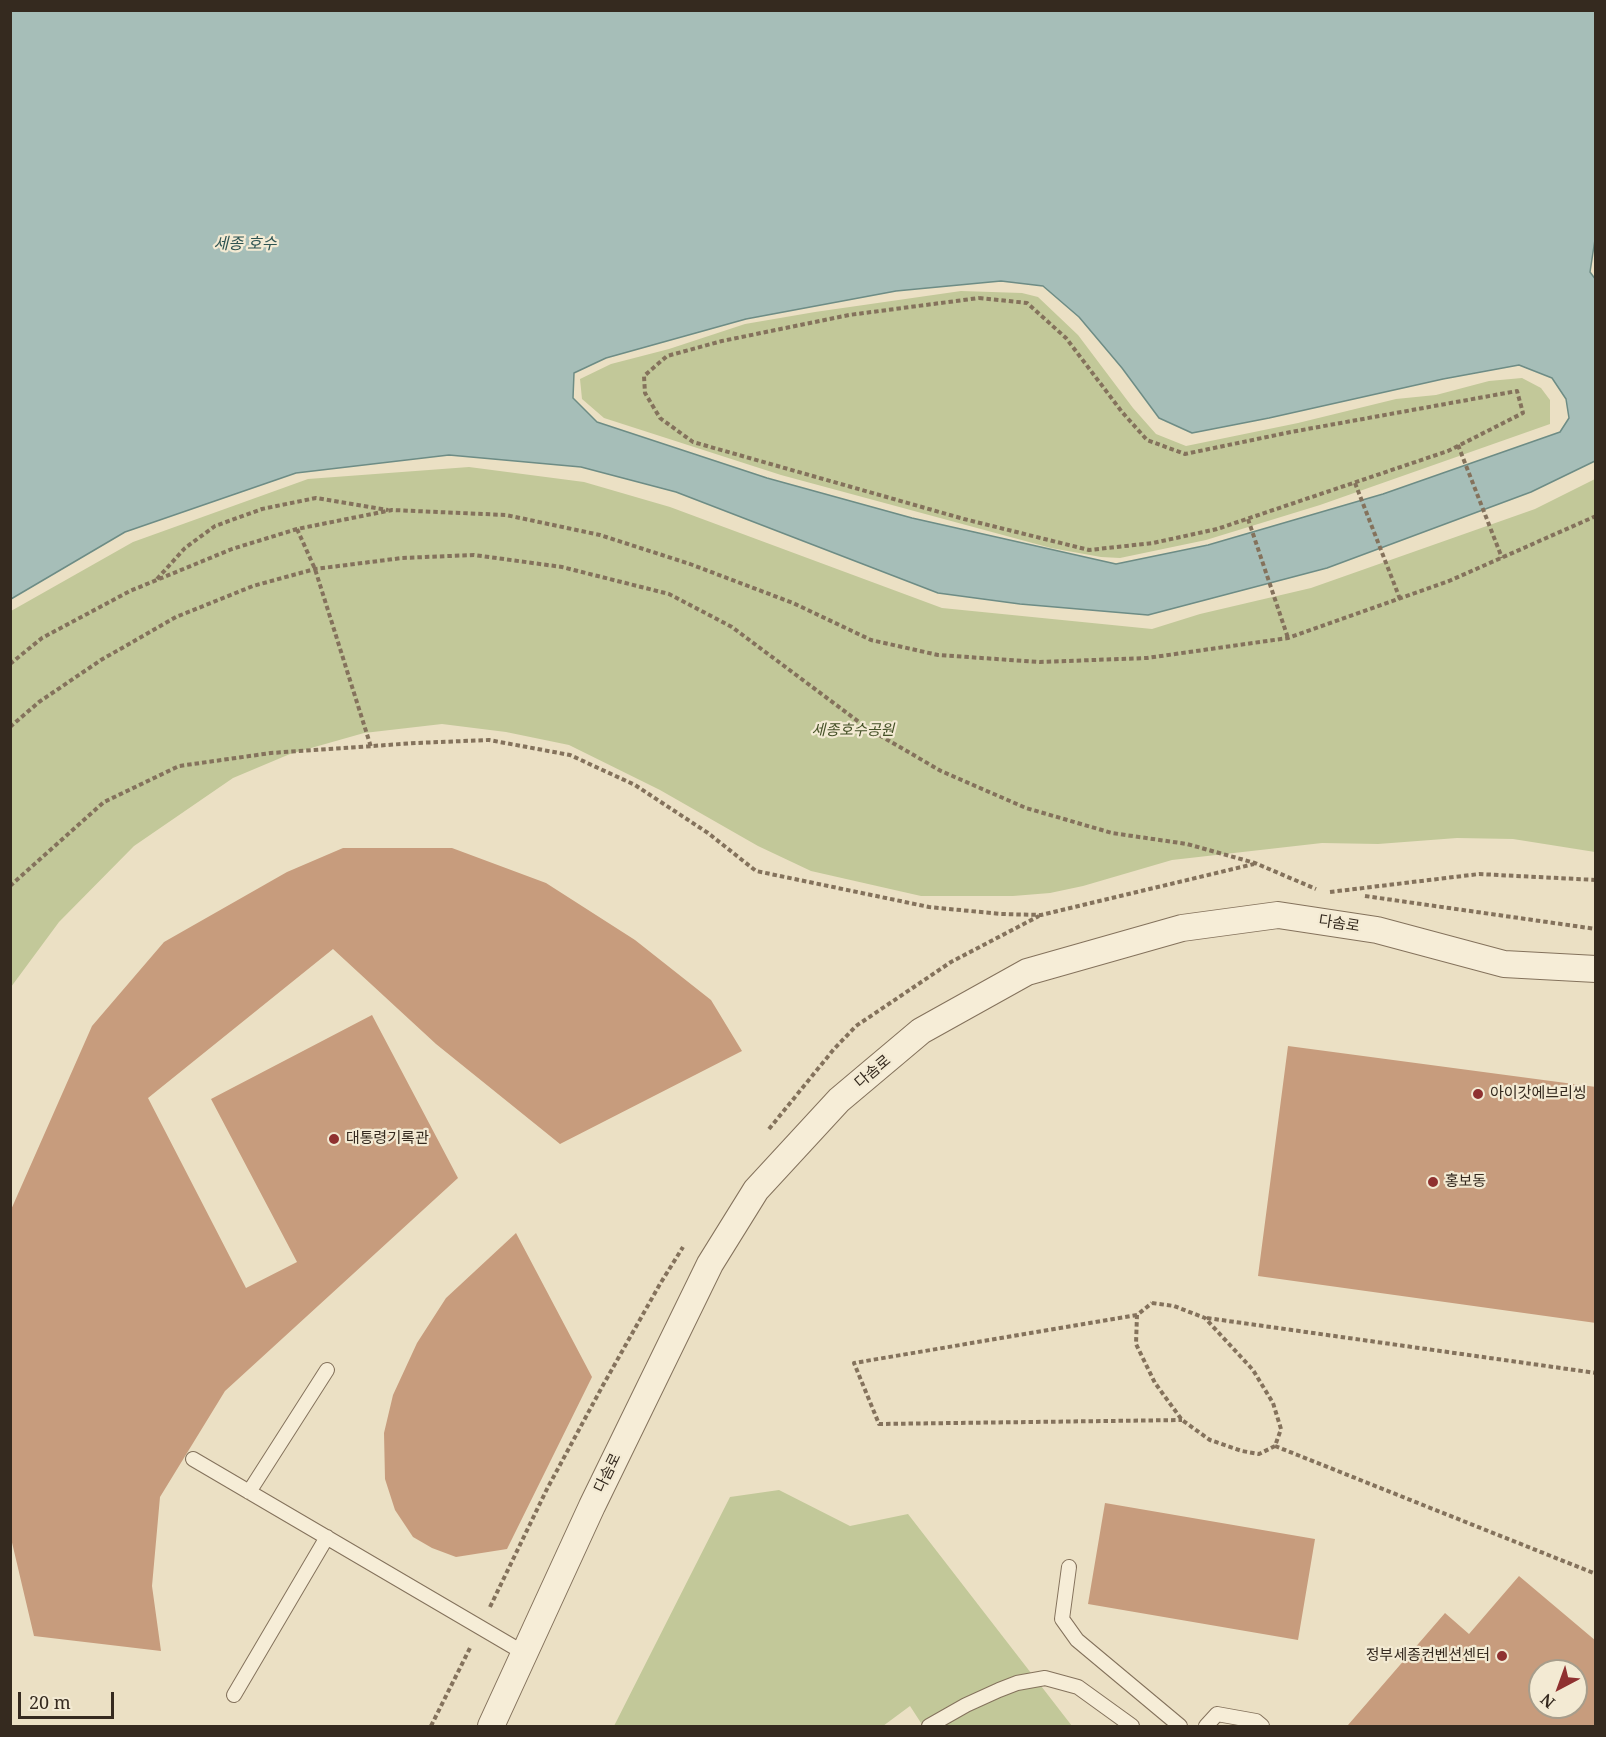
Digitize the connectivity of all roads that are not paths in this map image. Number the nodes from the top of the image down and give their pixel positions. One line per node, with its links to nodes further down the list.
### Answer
1 (1596, 969): 7 (street, 다솜로)
2 (327, 1370): 4 (lane)
3 (193, 1459): 4 (lane)
4 (249, 1492): 5 (lane)
5 (327, 1537): 7 (lane); 8 (lane)
6 (1069, 1568): 12 (lane)
7 (524, 1653): 9 (street, 다솜로)
8 (234, 1695)
9 (491, 1726)
10 (929, 1726): 11 (lane)
11 (1132, 1726)
12 (1180, 1726)
13 (1206, 1726): 14 (lane)
14 (1262, 1726)

